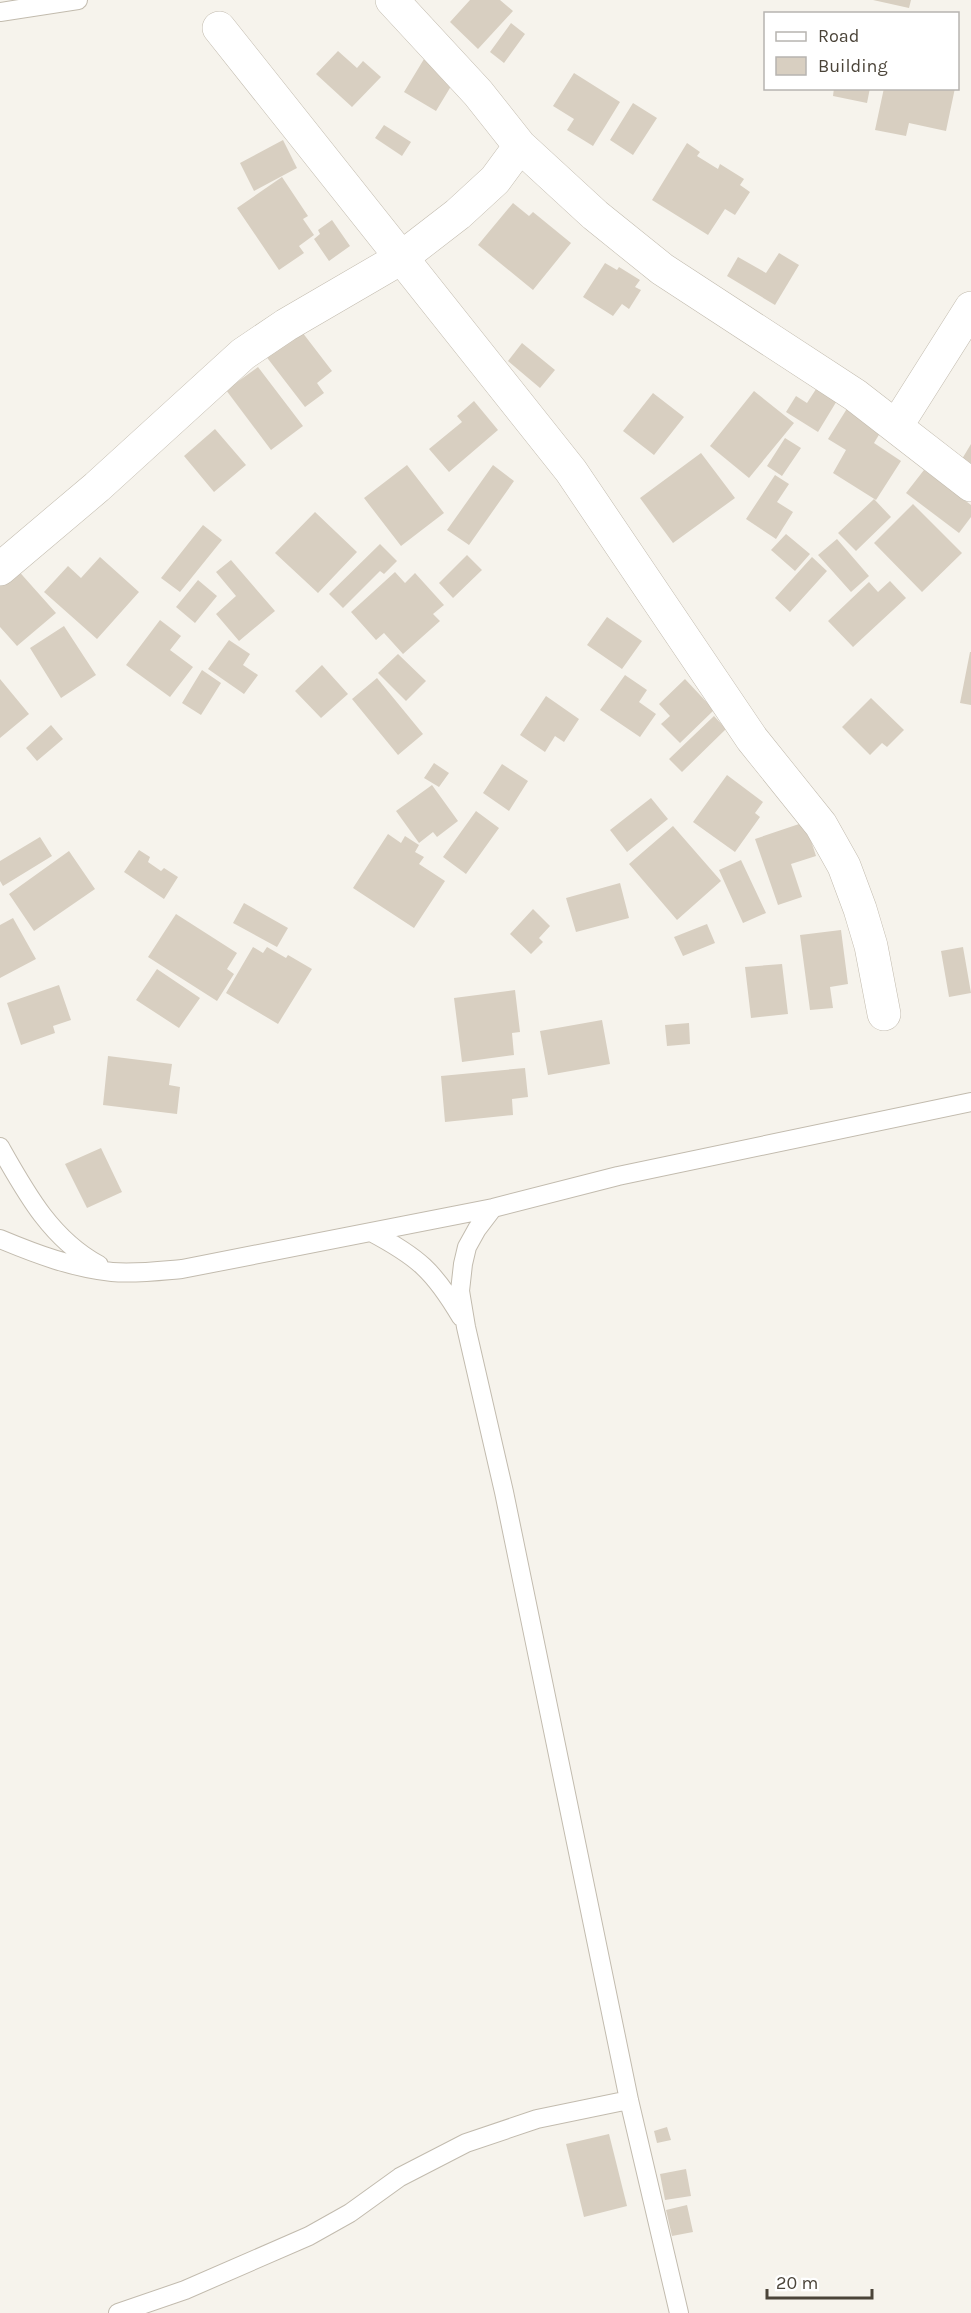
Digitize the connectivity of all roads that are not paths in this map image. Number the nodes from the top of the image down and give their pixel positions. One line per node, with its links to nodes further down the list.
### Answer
1 (78, 0): 3 (lane)
2 (392, 0): 5 (street)
3 (0, 12)
4 (219, 27): 6 (street)
5 (520, 146): 6 (street); 8 (street)
6 (401, 258): 10 (street); 11 (street)
7 (971, 308): 8 (street)
8 (897, 425): 9 (street)
9 (971, 485)
10 (0, 569)
11 (884, 1014)
12 (971, 1102): 14 (lane)
13 (0, 1147): 17 (lane)
14 (493, 1208): 15 (lane); 18 (lane)
15 (371, 1232): 17 (lane); 18 (lane)
16 (0, 1239): 17 (lane)
17 (111, 1272)
18 (466, 1327): 19 (lane)
19 (629, 2100): 20 (lane); 21 (lane)
20 (118, 2313)
21 (679, 2313)

